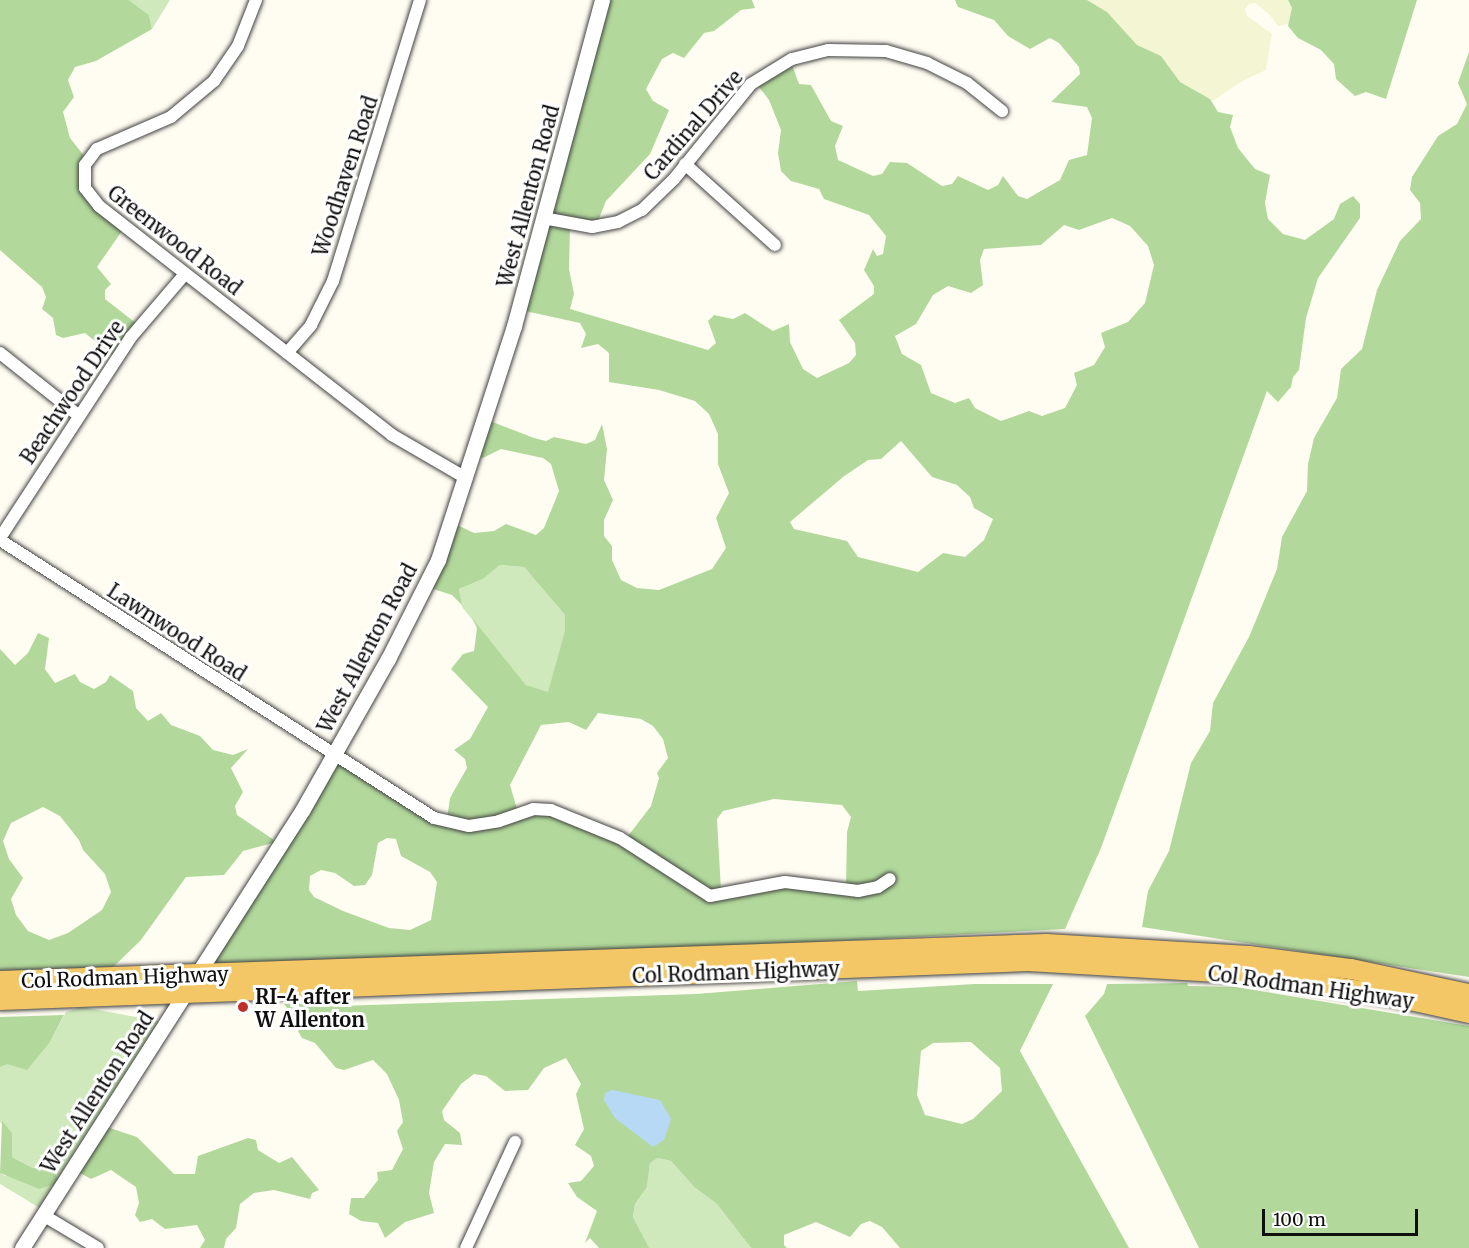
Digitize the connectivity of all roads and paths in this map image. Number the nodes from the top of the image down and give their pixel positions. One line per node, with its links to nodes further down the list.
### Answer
1 (256, 0): 8 (street, Greenwood Road)
2 (420, 0): 10 (street, Woodhaven Road)
3 (602, 0): 6 (street, West Allenton Road)
4 (1002, 111): 5 (street, Cardinal Drive)
5 (685, 164): 6 (street, Cardinal Drive); 7 (street)
6 (543, 218): 12 (street, West Allenton Road)
7 (776, 245)
8 (185, 274): 10 (street, Greenwood Road); 11 (street, Beachwood Drive)
9 (0, 353): 11 (street)
10 (287, 353): 12 (street, Greenwood Road)
11 (78, 415): 13 (street, Beachwood Drive)
12 (466, 478): 14 (street, West Allenton Road)
13 (0, 539): 14 (street, Lawnwood Road)
14 (334, 756): 15 (street, Lawnwood Road); 16 (street, West Allenton Road)
15 (890, 879)
16 (197, 975): 17 (highway, Col Rodman Highway); 18 (highway, Col Rodman Highway); 19 (street, West Allenton Road)
17 (0, 981)
18 (1469, 994)
19 (184, 995): 20 (highway, Col Rodman Highway); 21 (highway, Col Rodman Highway); 23 (street, West Allenton Road)
20 (0, 1000)
21 (1469, 1013)
22 (515, 1142): 26 (street)
23 (43, 1215): 24 (street, West Allenton Road); 25 (street)
24 (22, 1248)
25 (98, 1248)
26 (466, 1248)

